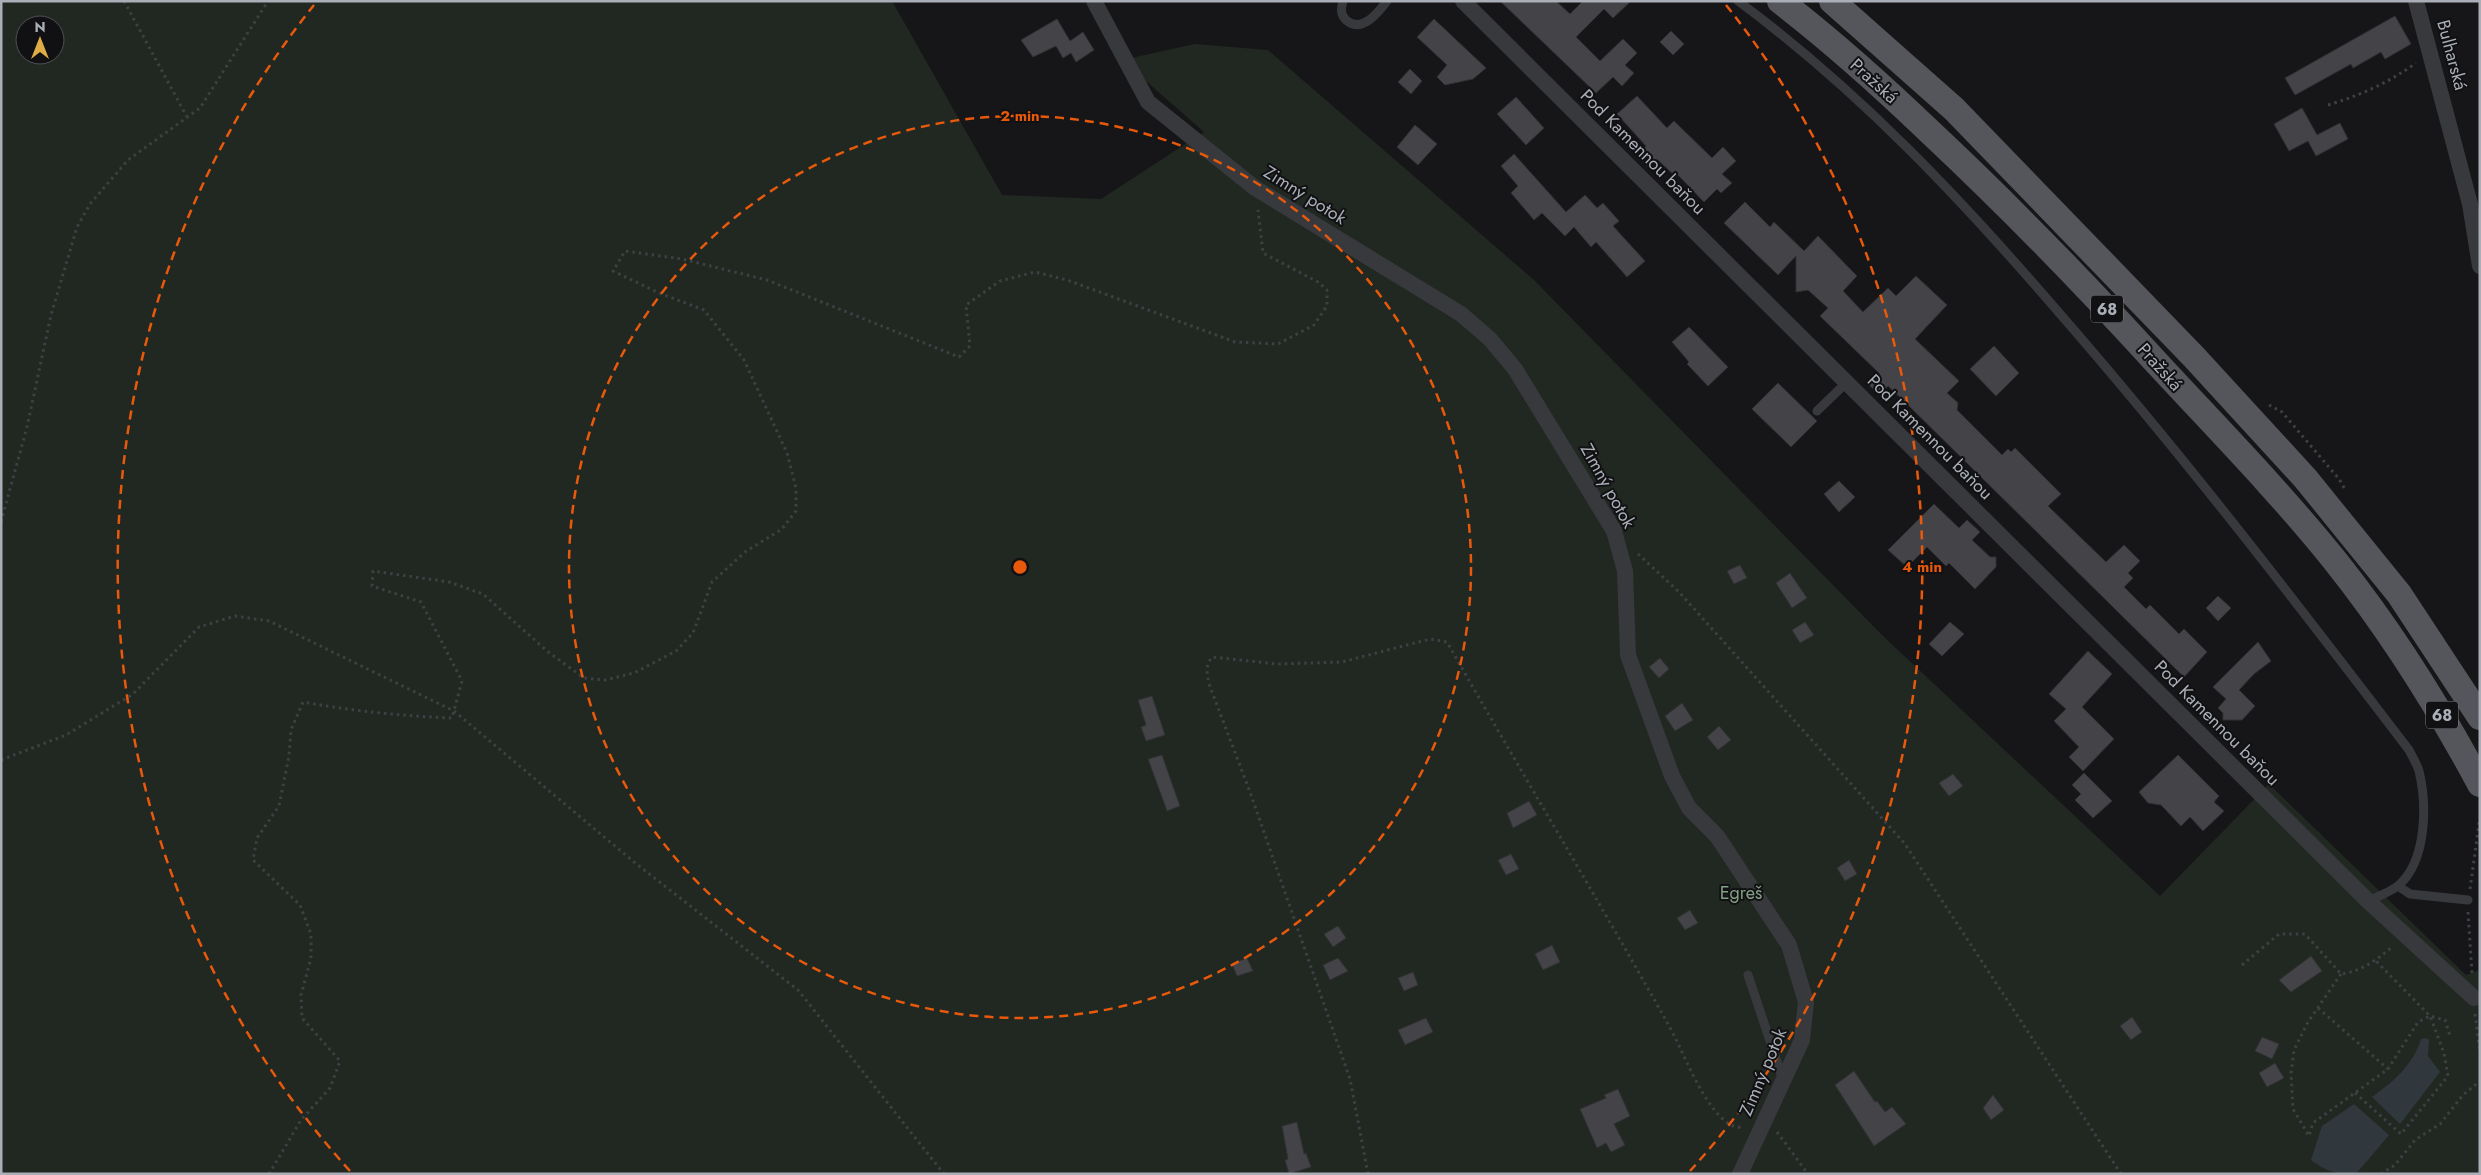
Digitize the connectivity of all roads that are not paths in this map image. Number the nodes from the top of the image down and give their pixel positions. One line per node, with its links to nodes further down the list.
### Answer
1 (1094, 1): 19 (street, Zimný potok)
2 (1343, 1): 3 (lane)
3 (1387, 1)
4 (1463, 1): 10 (street, Pod Kamennou baňou)
5 (1738, 1): 14 (lane)
6 (1780, 1): 13 (main road, Pražská / 68)
7 (1832, 1): 12 (main road, Pražská / 68)
8 (2416, 1): 9 (street, Bulharská)
9 (2480, 266)
10 (1846, 382): 11 (lane); 16 (street, Pod Kamennou baňou)
11 (1817, 411)
12 (2480, 717)
13 (2480, 784)
14 (2398, 886): 15 (lane); 16 (lane)
15 (2468, 900)
16 (2368, 901): 18 (street, Pod Kamennou baňou)
17 (1748, 974): 19 (lane)
18 (2474, 998)
19 (1783, 1080): 20 (street, Zimný potok)
20 (1740, 1174)

